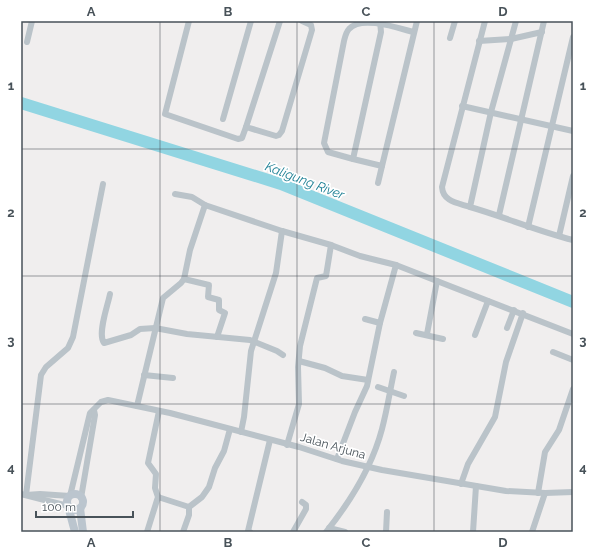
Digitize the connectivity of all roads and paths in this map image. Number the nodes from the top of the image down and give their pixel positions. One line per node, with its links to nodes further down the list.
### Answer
1 (32, 21): 18 (street)
2 (189, 21): 24 (street)
3 (251, 21): 21 (street)
4 (280, 21): 24 (street)
5 (302, 21): 24 (street)
6 (417, 21): 12 (street)
7 (454, 21): 15 (street)
8 (485, 21): 17 (street)
9 (516, 21): 16 (street)
10 (544, 21): 13 (street)
11 (379, 22): 12 (street); 26 (street); 26 (street)
12 (413, 32): 27 (street)
13 (542, 32): 16 (street); 22 (street)
14 (573, 37): 23 (street)
15 (450, 38)
16 (511, 39): 17 (street); 20 (street)
17 (479, 41): 19 (street)
18 (27, 42)
19 (462, 106): 20 (street); 33 (street)
20 (491, 112): 22 (street); 33 (street)
21 (223, 119)
22 (522, 119): 23 (street); 34 (street)
23 (552, 126): 25 (street); 35 (street)
24 (246, 127)
25 (573, 131)
26 (353, 159): 27 (street)
27 (382, 166): 29 (street)
28 (573, 176): 37 (street)
29 (378, 183)
30 (103, 184): 83 (street)
31 (175, 194): 32 (street)
32 (205, 205): 36 (street); 41 (street)
33 (470, 207): 34 (street)
34 (499, 215): 35 (street)
35 (528, 227): 37 (street)
36 (282, 231): 39 (street); 57 (street)
37 (559, 236): 38 (street)
38 (573, 240)
39 (331, 245): 40 (street); 61 (street)
40 (396, 265): 42 (street); 48 (street)
41 (184, 278): 49 (street); 55 (street)
42 (437, 281): 44 (street); 52 (street)
43 (110, 294): 49 (street)
44 (488, 301): 45 (street); 54 (street)
45 (514, 310): 46 (street); 50 (street)
46 (523, 313): 53 (street); 79 (street)
47 (364, 319): 48 (street)
48 (380, 323): 65 (street)
49 (155, 328): 55 (street); 63 (street)
50 (507, 328)
51 (416, 333): 52 (street)
52 (426, 334): 56 (street)
53 (573, 334)
54 (475, 336)
55 (217, 338): 57 (street)
56 (443, 339)
57 (254, 342): 59 (street); 74 (street)
58 (553, 352): 60 (street)
59 (283, 355)
60 (573, 360)
61 (299, 361): 65 (street); 76 (street)
62 (394, 372): 68 (street)
63 (144, 375): 64 (street); 70 (street)
64 (173, 378)
65 (368, 380): 77 (street)
66 (378, 387): 68 (street)
67 (573, 389): 82 (street)
68 (390, 391): 69 (street); 78 (street)
69 (404, 396)
70 (137, 406): 71 (street, Jalan Arjuna); 72 (street, Jalan Arjuna)
71 (94, 410): 84 (street); 86 (street)
72 (159, 411): 73 (street, Jalan Arjuna); 85 (street)
73 (230, 429): 74 (street, Jalan Arjuna); 89 (street)
74 (241, 432): 75 (street, Jalan Arjuna)
75 (270, 440): 76 (street, Jalan Arjuna); 97 (street)
76 (287, 445): 77 (street, Jalan Arjuna)
77 (337, 460): 78 (street, Jalan Arjuna)
78 (368, 467): 79 (street, Jalan Arjuna); 92 (street)
79 (461, 484): 80 (street, Jalan Arjuna)
80 (476, 486): 82 (street, Jalan Arjuna); 101 (street)
81 (573, 492): 82 (street, Jalan Arjuna)
82 (542, 493): 102 (street)
83 (24, 494): 84 (street); 88 (street)
84 (70, 496): 86 (street); 88 (street)
85 (158, 497): 89 (street); 95 (street)
86 (81, 498): 90 (street)
87 (302, 502): 98 (street)
88 (68, 506): 90 (street); 93 (street)
89 (189, 507): 96 (street)
90 (80, 508): 94 (street)
91 (387, 512): 100 (street)
92 (328, 530): 99 (street)
93 (75, 532)
94 (83, 532)
95 (148, 532)
96 (183, 532)
97 (250, 532)
98 (292, 532)
99 (345, 532)
100 (386, 532)
101 (473, 532)
102 (532, 532)

